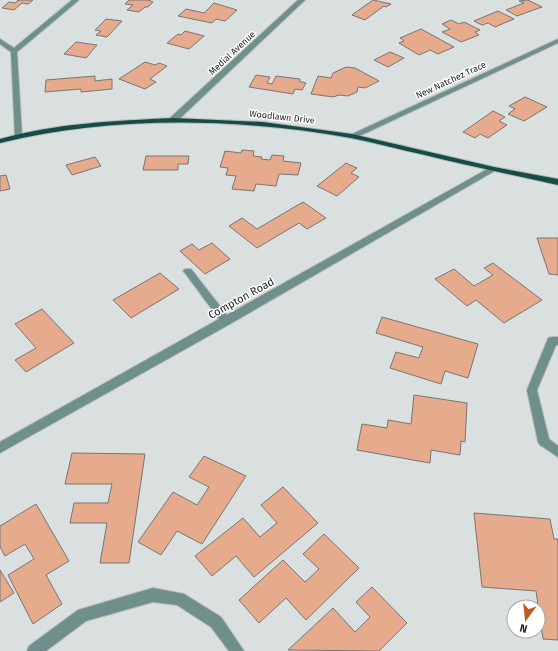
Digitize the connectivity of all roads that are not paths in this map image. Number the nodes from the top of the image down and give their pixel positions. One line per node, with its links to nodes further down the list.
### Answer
1 (76, 0): 5 (street)
2 (302, 0): 6 (street, Medial Avenue)
3 (0, 41): 5 (street)
4 (558, 41): 8 (street, New Natchez Trace)
5 (14, 51): 7 (street)
6 (173, 120): 7 (main road, Woodlawn Drive); 8 (main road, Woodlawn Drive)
7 (18, 136): 9 (main road, Woodlawn Drive)
8 (352, 136): 10 (main road, Woodlawn Drive)
9 (0, 141)
10 (494, 169): 11 (main road, Woodlawn Drive); 13 (street, Compton Road)
11 (558, 182)
12 (188, 271): 13 (street)
13 (226, 321): 15 (street, Compton Road)
14 (558, 341): 16 (street)
15 (0, 448)
16 (558, 452)
17 (34, 651): 18 (street)
18 (237, 651)

